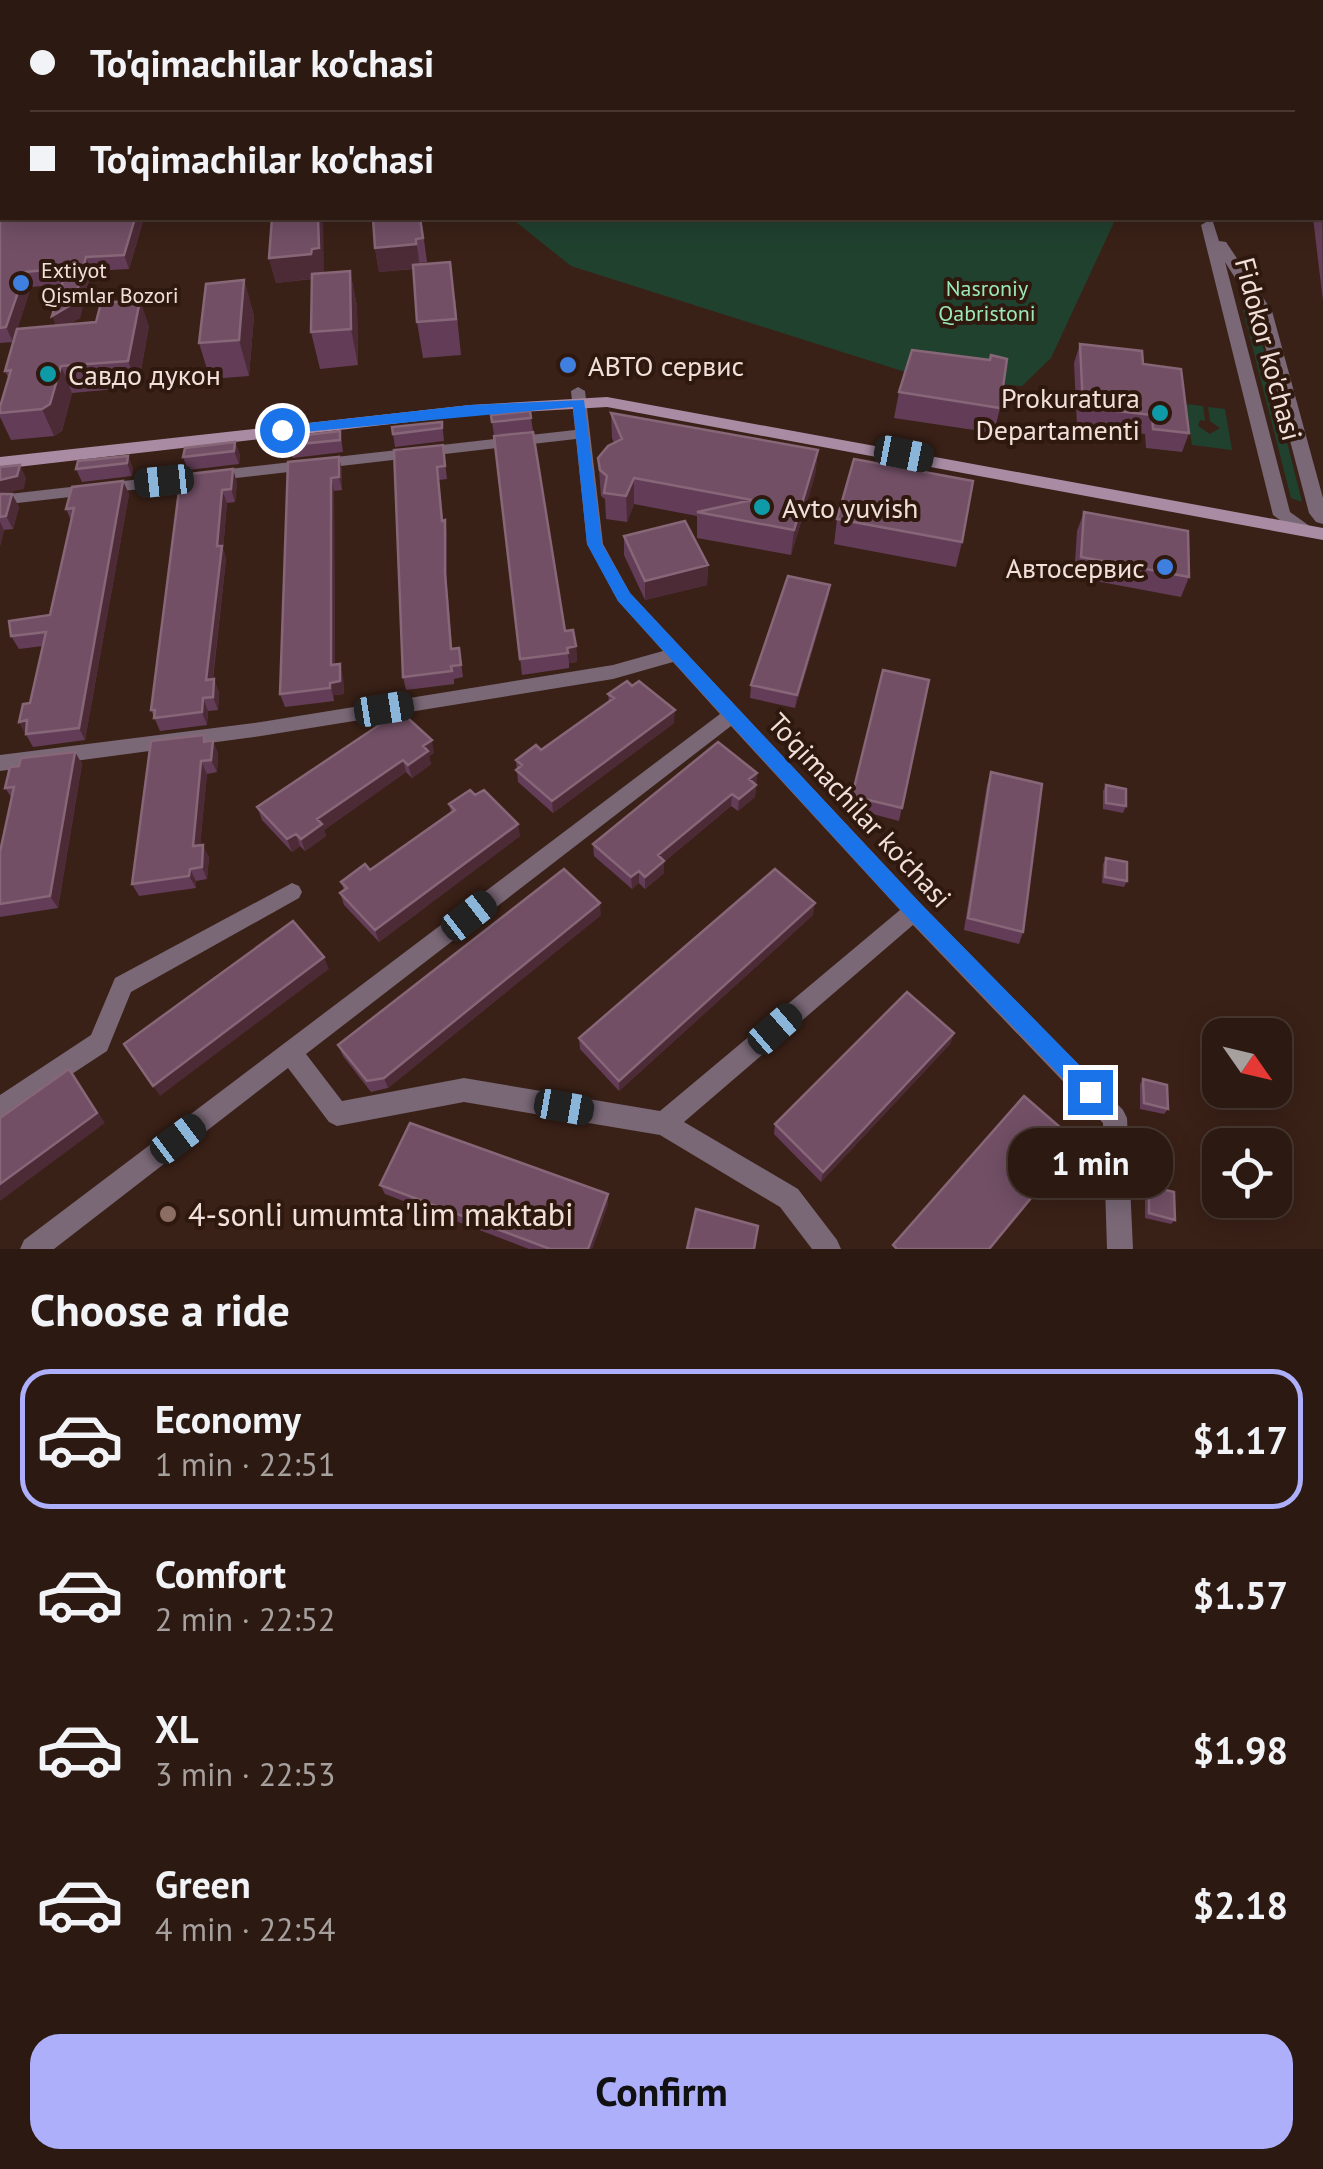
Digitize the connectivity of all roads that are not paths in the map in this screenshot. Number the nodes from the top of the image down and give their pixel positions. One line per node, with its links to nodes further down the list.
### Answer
1 (1206, 221): 7 (street, Fidokor ko'chasi); 8 (street, Fidokor ko'chasi)
2 (579, 397): 3 (street, To'qimachilar ko'chasi); 4 (main road); 5 (main road); 7 (main road); 8 (main road)
3 (582, 434): 6 (street); 9 (street, To'qimachilar ko'chasi)
4 (0, 448)
5 (0, 462)
6 (0, 500)
7 (1282, 515): 8 (main road)
8 (1320, 526)
9 (677, 654): 10 (street, To'qimachilar ko'chasi); 11 (street)
10 (733, 714): 13 (street, To'qimachilar ko'chasi); 14 (street)
11 (0, 764)
12 (292, 892): 15 (street)
13 (914, 910): 16 (street); 19 (street, To'qimachilar ko'chasi)
14 (291, 1053): 16 (street); 17 (street)
15 (0, 1109)
16 (664, 1124): 18 (street)
17 (32, 1249)
18 (828, 1249)
19 (1120, 1249)

